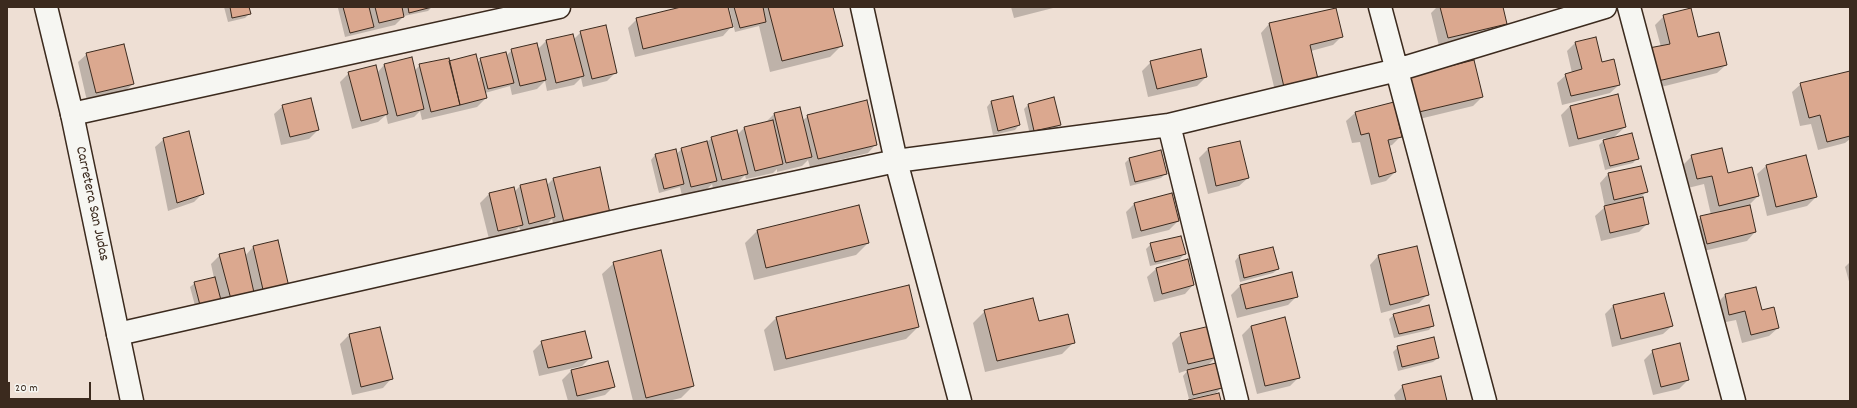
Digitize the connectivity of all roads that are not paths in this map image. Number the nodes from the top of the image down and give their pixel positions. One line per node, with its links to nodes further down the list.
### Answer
1 (46, 7): 8 (street, Carretera San Judas)
2 (559, 7): 8 (street)
3 (862, 7): 10 (street)
4 (1380, 7): 7 (street)
5 (1605, 7): 7 (street)
6 (1629, 7): 16 (street)
7 (1397, 70): 9 (street); 15 (street)
8 (72, 114): 11 (street, Carretera San Judas)
9 (1169, 125): 10 (street); 14 (street)
10 (896, 161): 11 (street); 13 (street)
11 (118, 334): 12 (street, Carretera San Judas)
12 (132, 401)
13 (960, 401)
14 (1237, 401)
15 (1485, 401)
16 (1734, 401)

